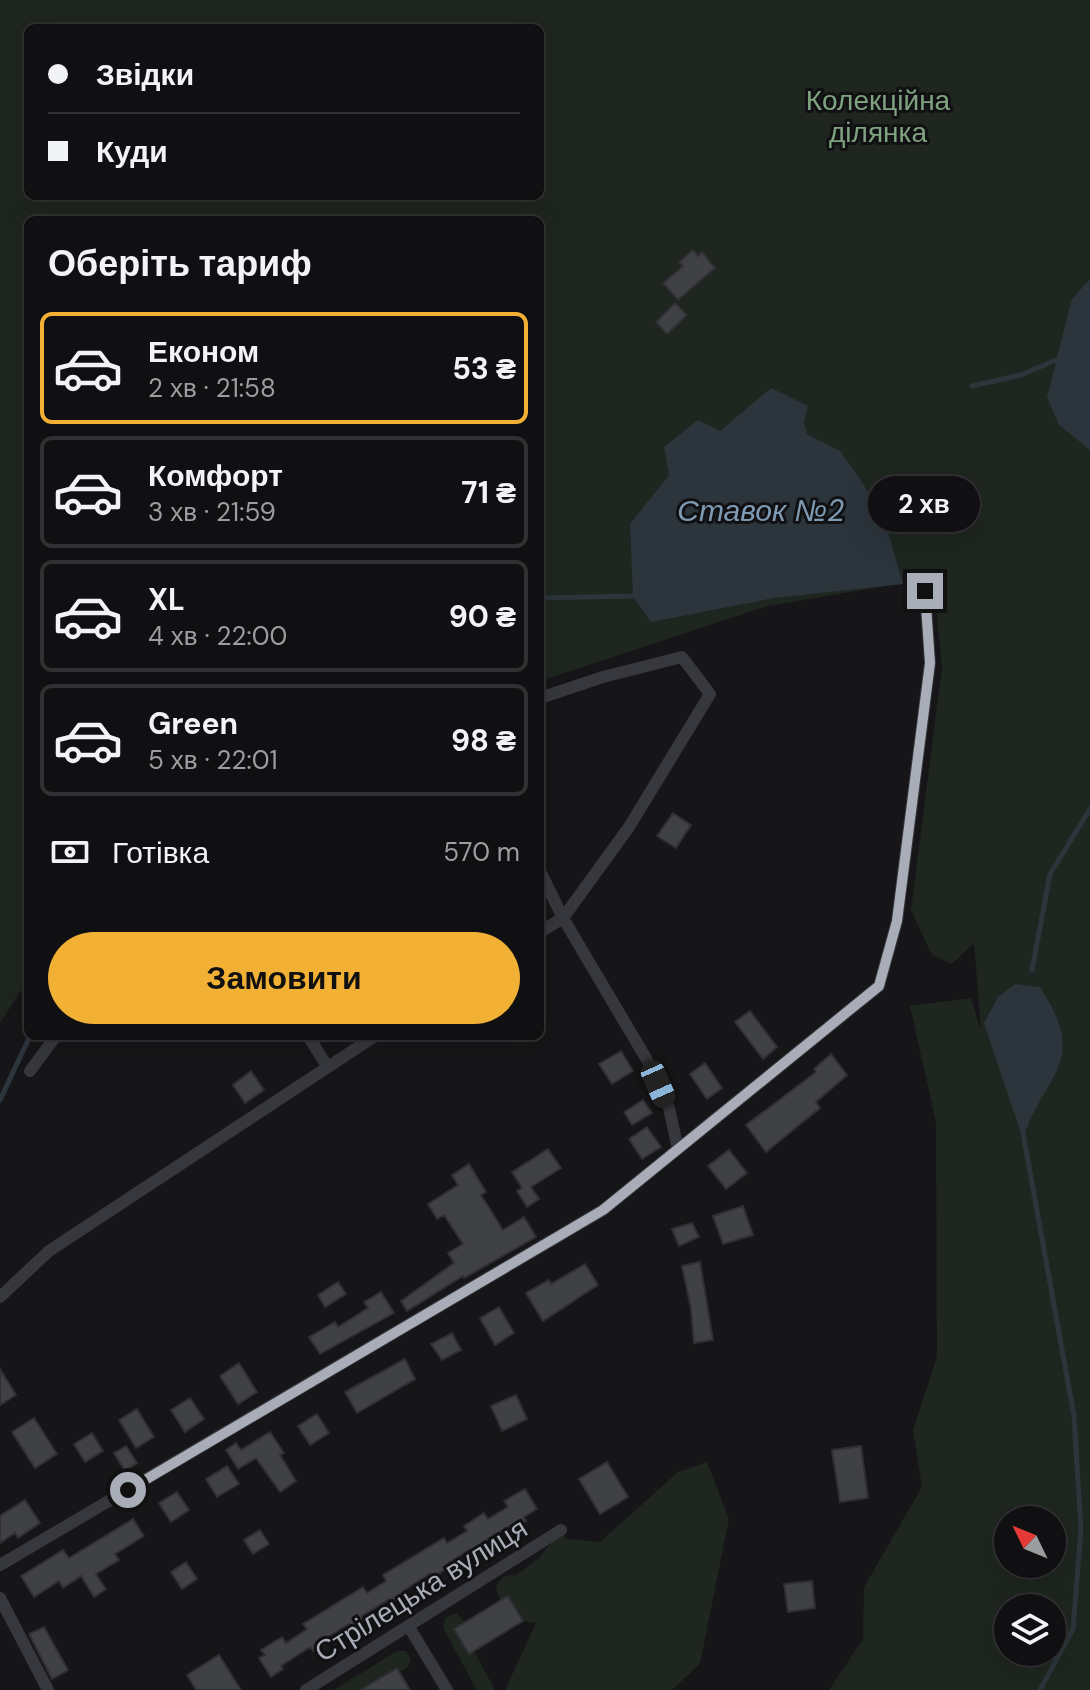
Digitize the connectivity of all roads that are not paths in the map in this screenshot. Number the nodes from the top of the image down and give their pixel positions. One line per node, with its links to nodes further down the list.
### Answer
1 (925, 591): 11 (street)
2 (544, 697): 4 (street)
3 (544, 879): 4 (street)
4 (563, 918): 5 (street); 11 (street)
5 (544, 930)
6 (53, 1040): 10 (street)
7 (311, 1040): 9 (street)
8 (369, 1040): 9 (street)
9 (327, 1066): 12 (street)
10 (30, 1071)
11 (678, 1149): 14 (street)
12 (0, 1297)
13 (561, 1530): 16 (street, Стрілецька вулиця)
14 (0, 1565)
15 (0, 1598): 17 (street)
16 (409, 1627): 18 (street, Стрілецька вулиця); 19 (street)
17 (48, 1690)
18 (306, 1690)
19 (447, 1690)

